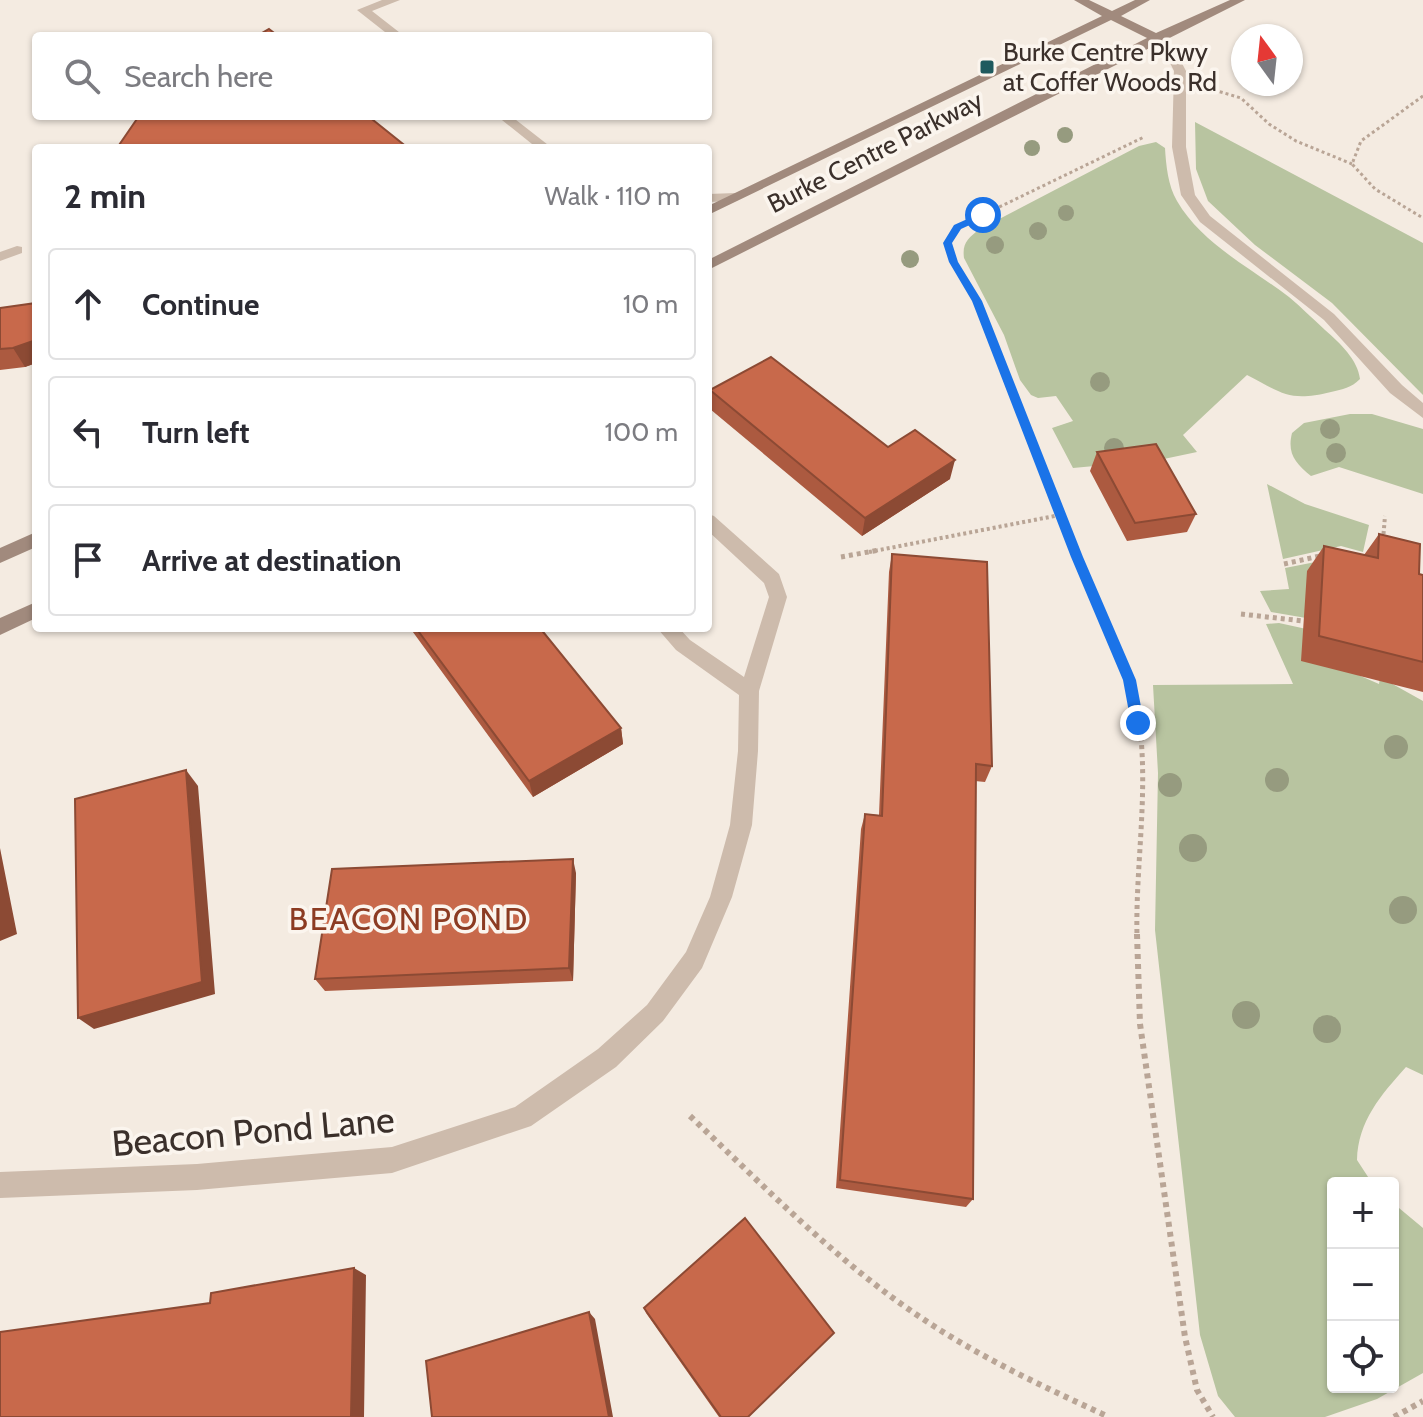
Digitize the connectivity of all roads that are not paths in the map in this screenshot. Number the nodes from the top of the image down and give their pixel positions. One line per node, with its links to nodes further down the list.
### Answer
1 (394, 0): 6 (street)
2 (1080, 0): 5 (main road)
3 (1144, 0): 5 (main road, Burke Centre Parkway)
4 (1239, 0): 7 (main road, Burke Centre Parkway)
5 (1110, 15): 7 (main road); 10 (main road, Burke Centre Parkway)
6 (393, 32)
7 (1156, 38): 15 (main road, Burke Centre Parkway); 16 (street)
8 (508, 120): 9 (street)
9 (540, 144)
10 (736, 197): 11 (street); 12 (main road, Burke Centre Parkway)
11 (712, 198)
12 (712, 209)
13 (17, 250): 14 (street)
14 (0, 257)
15 (712, 264)
16 (1423, 412)
17 (712, 525): 23 (street, Beacon Pond Lane)
18 (32, 541): 19 (main road)
19 (0, 556)
20 (32, 611): 21 (main road)
21 (0, 627)
22 (671, 632): 23 (street)
23 (749, 691): 24 (street, Beacon Pond Lane)
24 (0, 1185)

